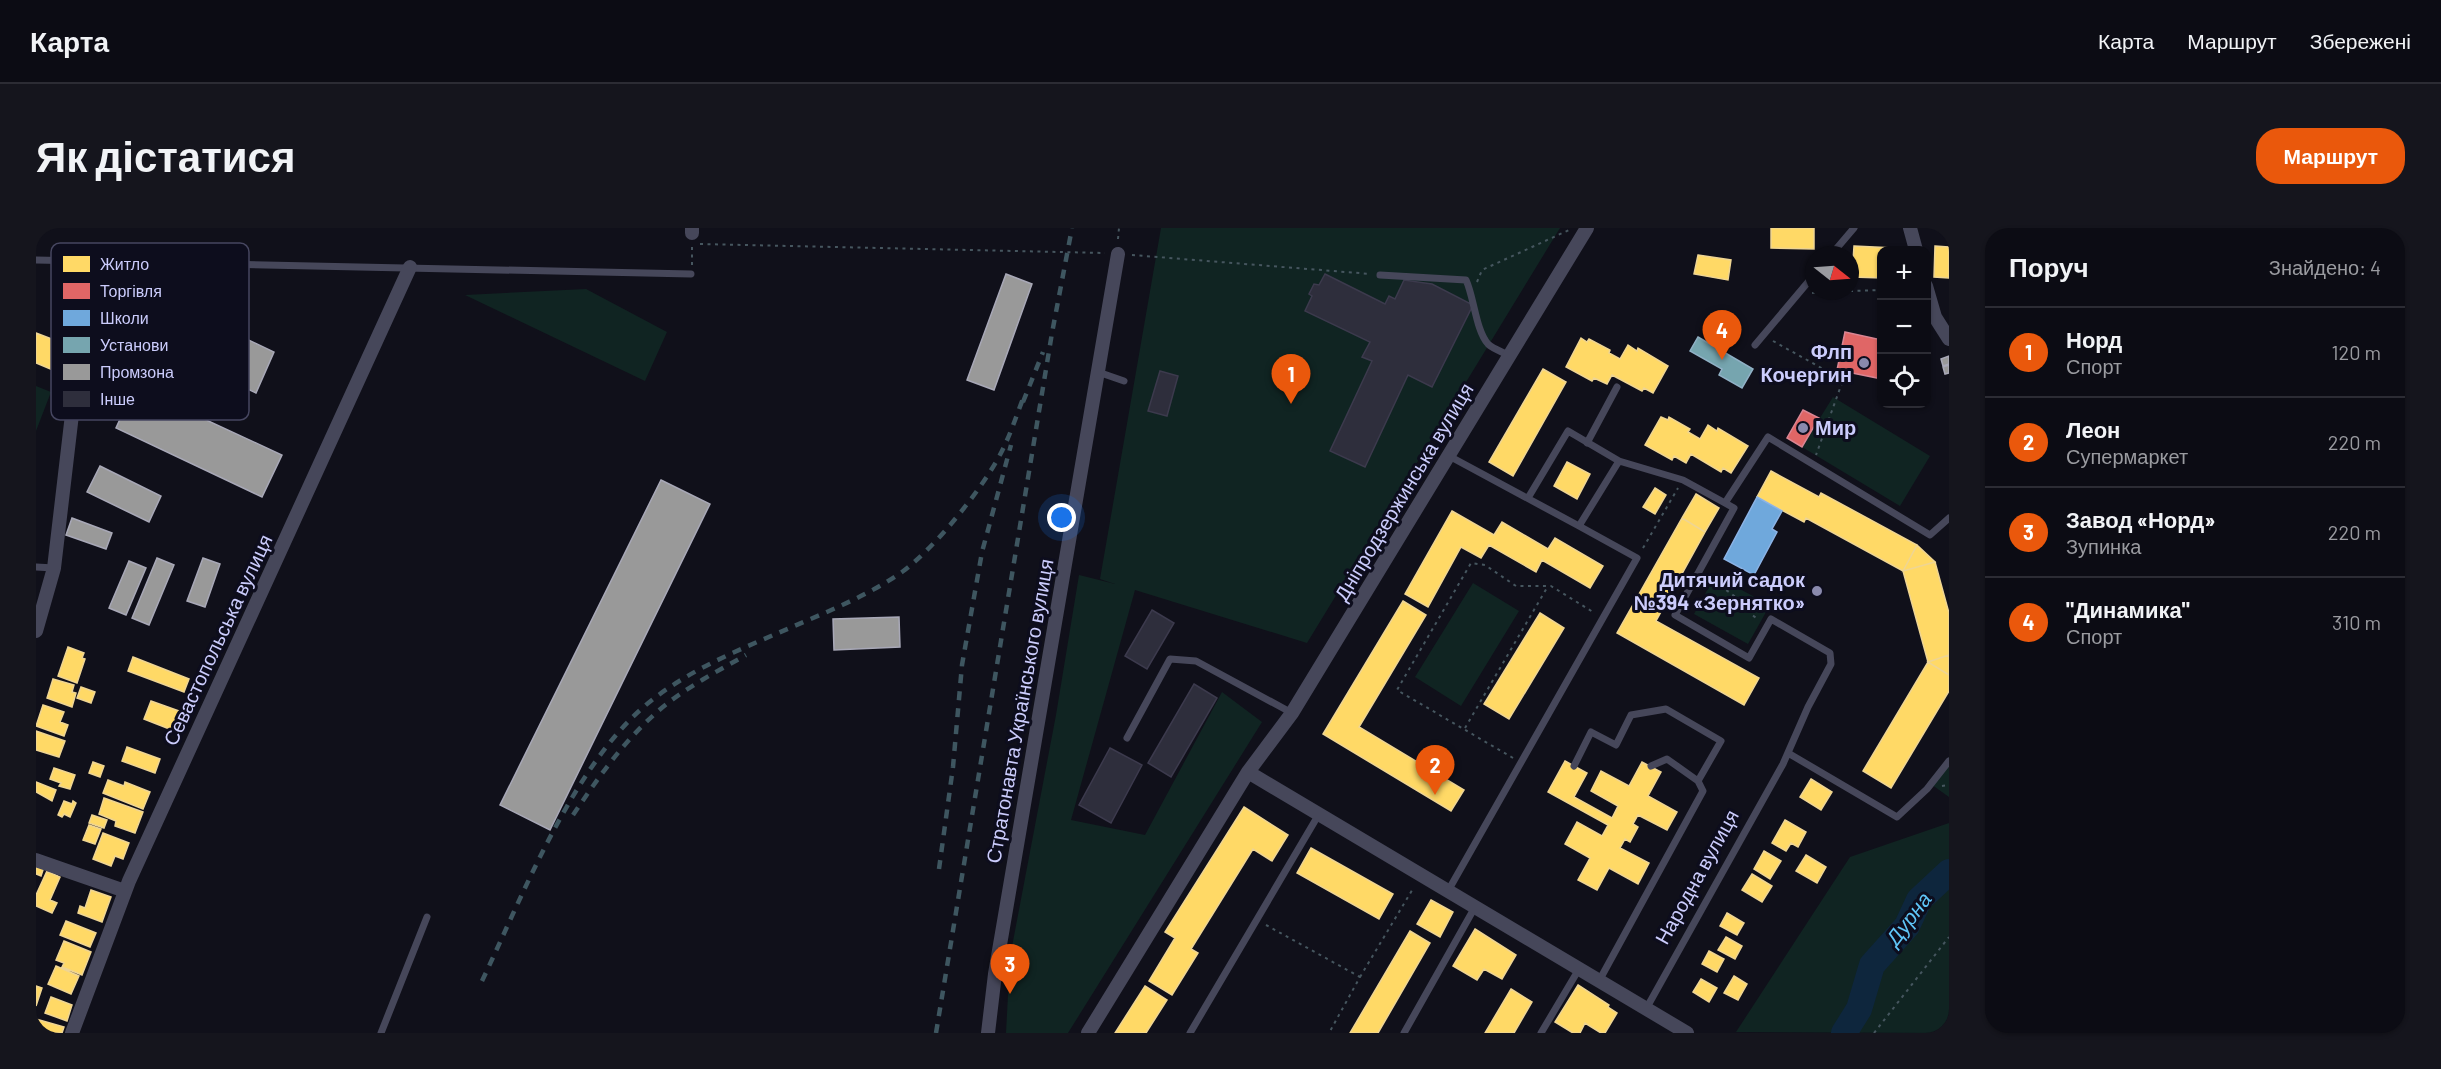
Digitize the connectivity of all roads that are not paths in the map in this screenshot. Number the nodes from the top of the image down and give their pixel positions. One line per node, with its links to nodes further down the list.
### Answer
1 (1587, 228): 17 (street, Дніпродзержинська вулиця)
2 (1854, 228): 4 (lane)
3 (1910, 228): 5 (street)
4 (1839, 246)
5 (1915, 246)
6 (1118, 254): 18 (street, Стратонавта Українського вулиця)
7 (36, 260): 8 (lane)
8 (51, 260)
9 (249, 264): 10 (lane)
10 (410, 267): 11 (lane); 42 (street, Севастопольська вулиця)
11 (691, 274)
12 (1380, 275): 17 (lane)
13 (1805, 286): 16 (lane)
14 (1930, 300): 15 (street)
15 (1949, 339)
16 (1755, 345)
17 (1510, 356): 23 (street, Дніпродзержинська вулиця)
18 (1098, 372): 19 (lane); 52 (street, Стратонавта Українського вулиця)
19 (1124, 381)
20 (1617, 387): 22 (lane)
21 (71, 420): 30 (street)
22 (1587, 443): 24 (lane); 25 (lane)
23 (1449, 456): 25 (lane); 32 (street, Дніпродзержинська вулиця)
24 (1619, 461): 26 (lane); 28 (lane)
25 (1528, 498): 28 (lane)
26 (1725, 503): 27 (lane); 34 (lane, Народна вулиця)
27 (1949, 518)
28 (1579, 526): 43 (lane)
29 (36, 567): 30 (lane)
30 (54, 568): 31 (street)
31 (36, 631)
32 (1292, 713): 33 (lane); 38 (street, Дніпродзержинська вулиця)
33 (1127, 738)
34 (1788, 753): 35 (lane); 48 (lane, Народна вулиця)
35 (1949, 761)
36 (1574, 766): 39 (lane)
37 (1651, 766): 39 (lane)
38 (1248, 772): 40 (street); 53 (street, Дніпродзержинська вулиця)
39 (1698, 781): 47 (lane)
40 (1319, 814): 43 (street); 54 (lane)
41 (36, 860): 42 (street)
42 (126, 891): 50 (street, Севастопольська вулиця)
43 (1448, 891): 44 (street)
44 (1475, 907): 46 (street); 55 (lane)
45 (427, 917): 51 (lane)
46 (1578, 969): 47 (street); 56 (lane)
47 (1599, 981): 48 (street)
48 (1646, 1009): 49 (street)
49 (1685, 1032)
50 (72, 1033)
51 (381, 1033)
52 (988, 1033)
53 (1088, 1033)
54 (1190, 1033)
55 (1404, 1033)
56 (1541, 1033)

